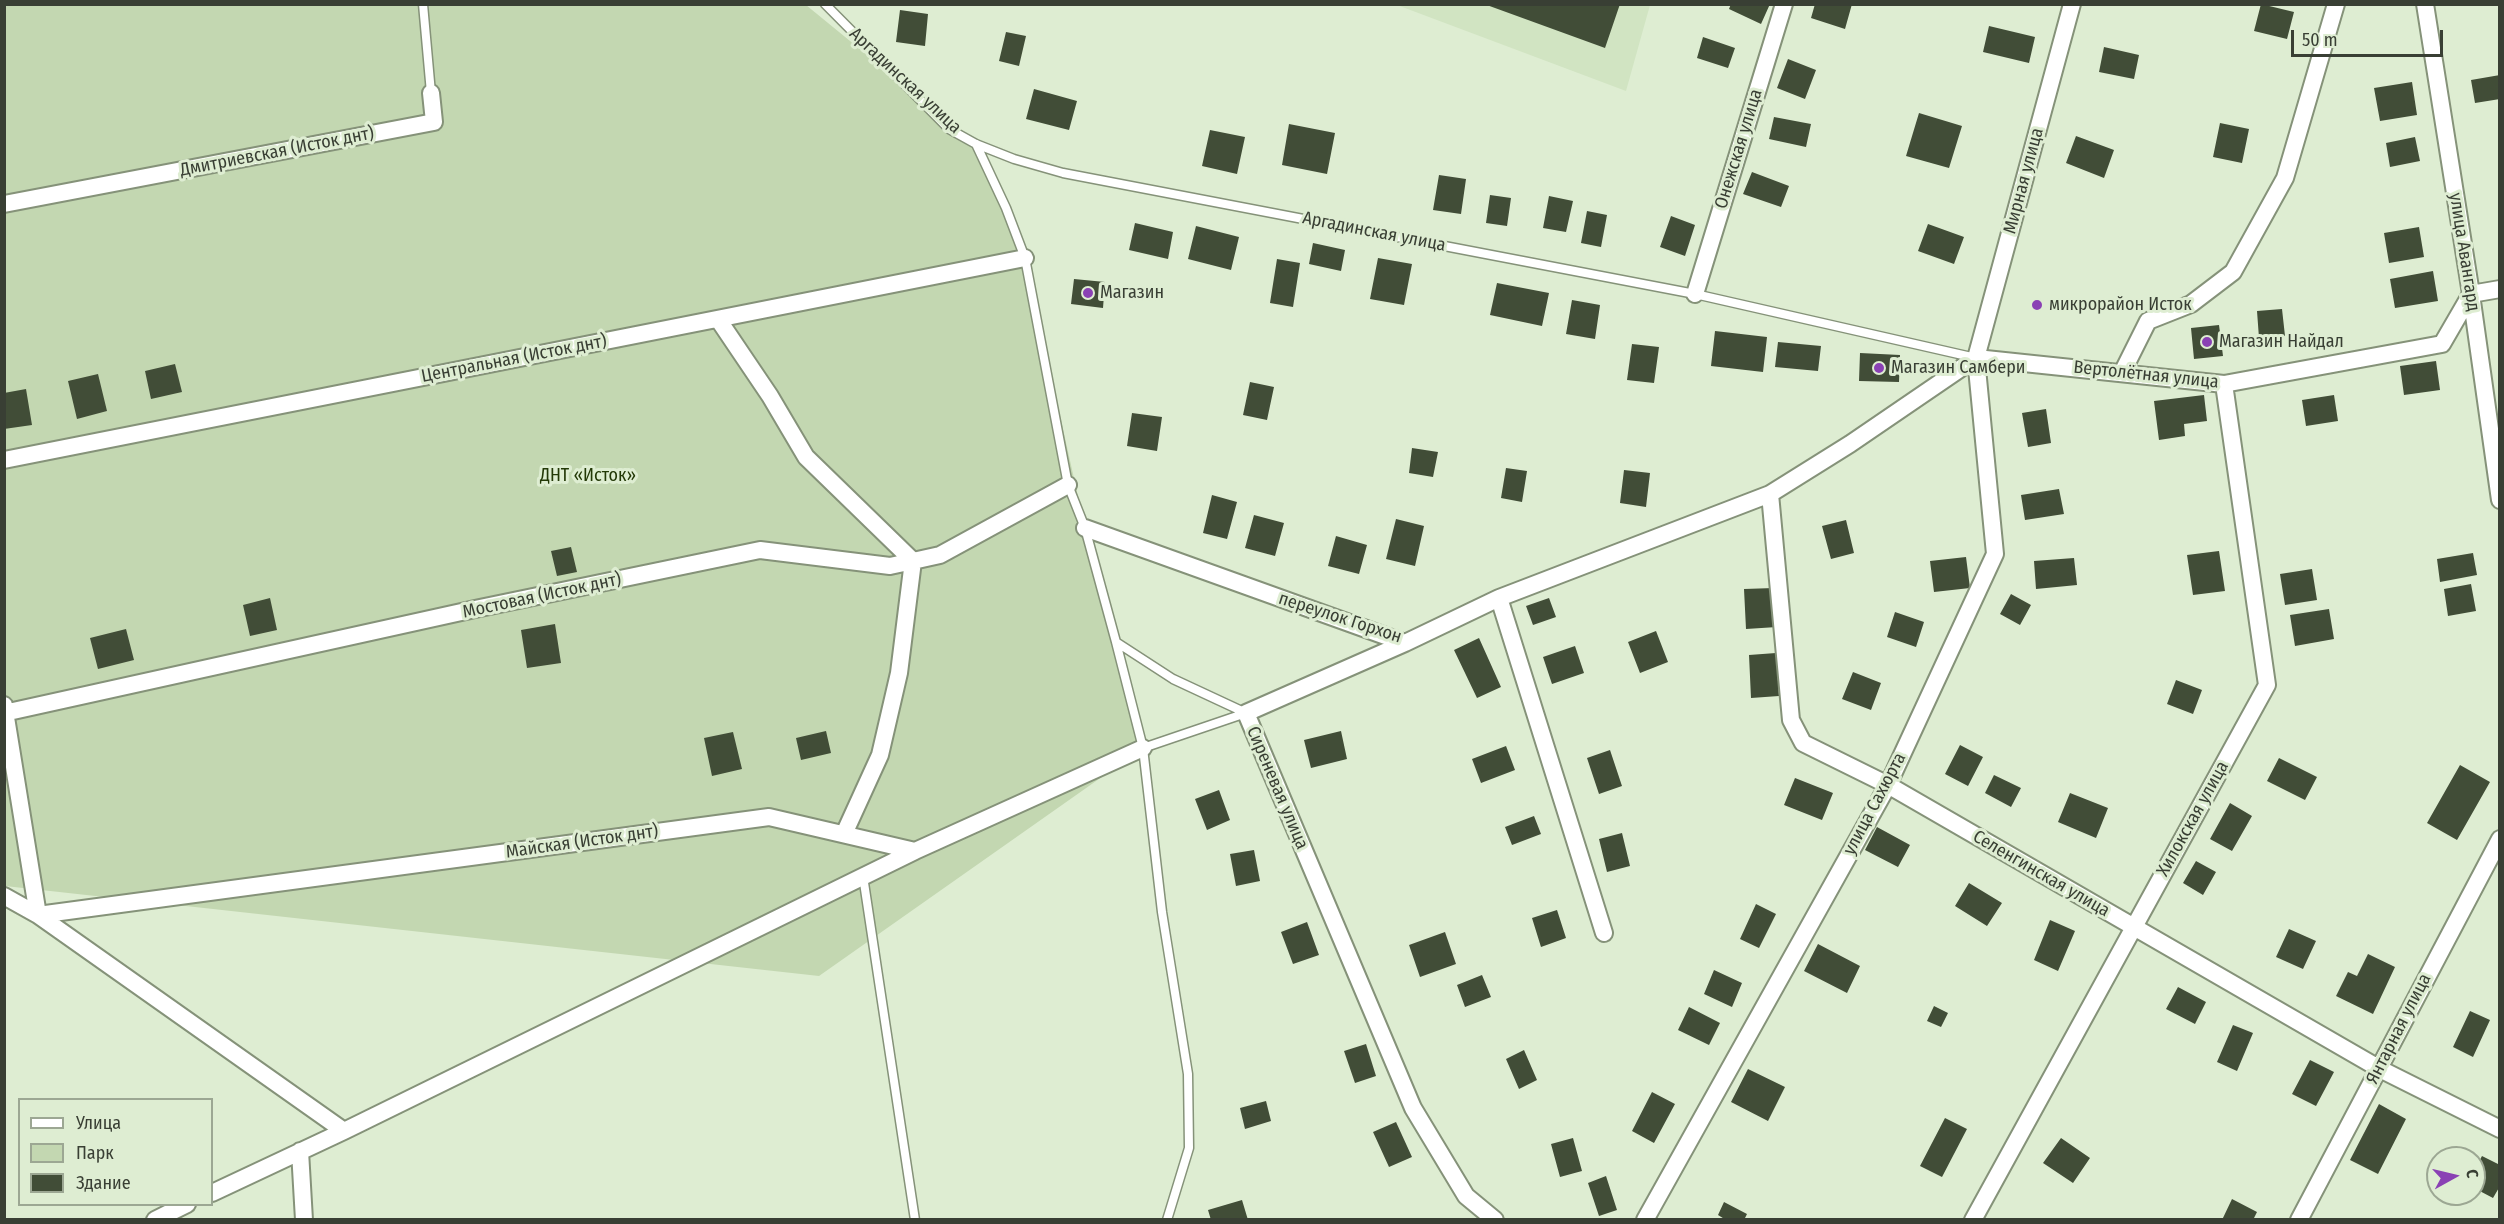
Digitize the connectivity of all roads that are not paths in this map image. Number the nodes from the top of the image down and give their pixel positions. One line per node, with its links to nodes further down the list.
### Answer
1 (423, 4): 7 (lane, Дмитриевская (Исток днт))
2 (825, 4): 8 (lane, Аргадинская улица)
3 (1784, 4): 12 (street, Онежская улица)
4 (2072, 4): 15 (street, Мирная улица)
5 (2336, 4): 16 (street)
6 (2425, 4): 13 (street, улица Авангард)
7 (431, 93): 9 (street, Дмитриевская (Исток днт))
8 (976, 144): 10 (lane); 12 (lane, Аргадинская улица)
9 (4, 204)
10 (1024, 258): 14 (street, Центральная (Исток днт)); 19 (lane)
11 (2499, 289): 13 (street)
12 (1695, 294): 15 (lane, Аргадинская улица)
13 (2470, 294): 17 (street, Вертолётная улица); 21 (street, улица Авангард)
14 (718, 319): 18 (street, Центральная (Исток днт)); 23 (street)
15 (1976, 358): 16 (street, Вертолётная улица); 20 (street, переулок Горхон); 30 (street, улица Сахюрта)
16 (2122, 373): 17 (street, Вертолётная улица)
17 (2224, 384): 37 (street, Хилокская улица)
18 (4, 460)
19 (1068, 485): 22 (lane); 23 (street, Мостовая (Исток днт))
20 (1770, 494): 24 (street, переулок Горхон); 30 (street, Селенгинская улица)
21 (2499, 500)
22 (1085, 528): 25 (lane); 26 (street, переулок Горхон)
23 (913, 561): 27 (street, Мостовая (Исток днт)); 31 (street)
24 (1499, 598): 26 (street, переулок Горхон); 38 (street)
25 (1116, 642): 28 (lane); 29 (lane)
26 (1405, 643): 28 (street)
27 (5, 712): 36 (street)
28 (1246, 713): 29 (lane, Сиреневая улица); 49 (street, Сиреневая улица)
29 (1143, 748): 33 (street); 48 (lane)
30 (1888, 785): 37 (street, Селенгинская улица); 50 (street, улица Сахюрта)
31 (844, 834): 33 (street, Майская (Исток днт)); 36 (street, Майская (Исток днт))
32 (2499, 839): 39 (street, Янтарная улица)
33 (915, 851): 34 (street)
34 (863, 876): 41 (street); 47 (lane)
35 (4, 896): 36 (street)
36 (38, 915): 41 (street)
37 (2134, 928): 39 (street, Селенгинская улица); 51 (street, Хилокская улица)
38 (1604, 933)
39 (2380, 1069): 40 (street, Селенгинская улица); 52 (street, Янтарная улица)
40 (2499, 1129)
41 (344, 1131): 42 (street)
42 (300, 1151): 43 (street); 46 (street)
43 (213, 1193)
44 (183, 1206): 45 (street)
45 (155, 1220)
46 (304, 1220)
47 (915, 1220)
48 (1167, 1220)
49 (1495, 1220)
50 (1645, 1220)
51 (1973, 1220)
52 (2300, 1220)

